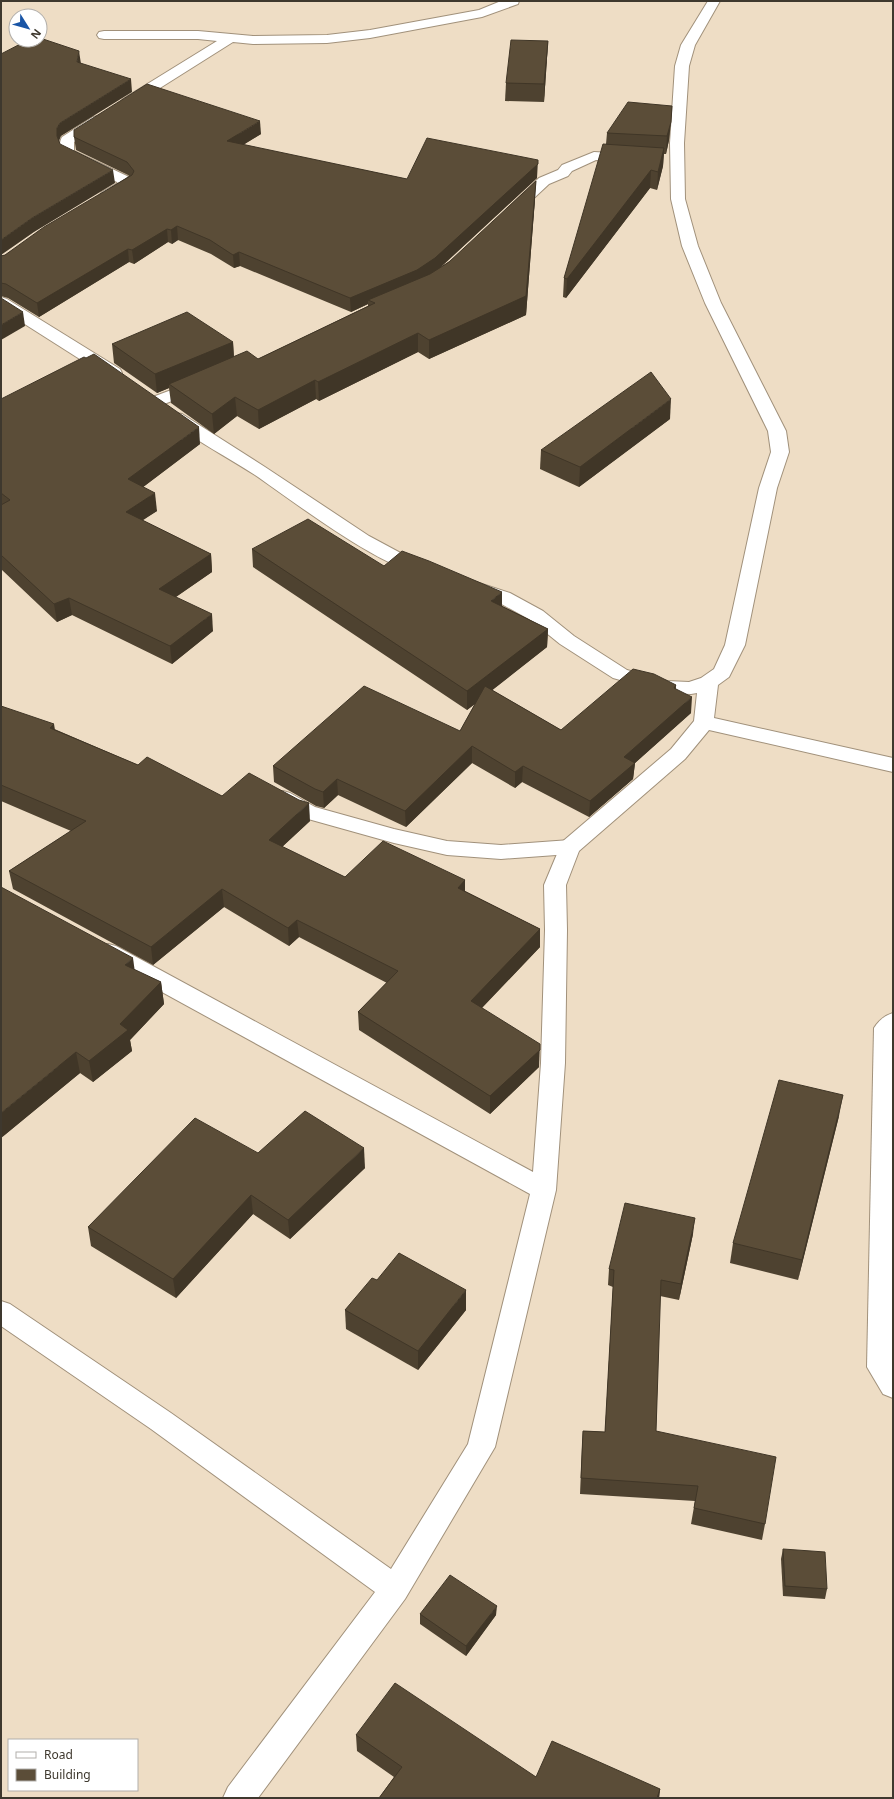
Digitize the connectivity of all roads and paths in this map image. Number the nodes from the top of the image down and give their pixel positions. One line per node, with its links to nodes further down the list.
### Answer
1 (514, 1): 4 (street)
2 (714, 1): 11 (street)
3 (104, 35): 4 (street)
4 (230, 38): 6 (street)
5 (640, 159): 7 (street)
6 (93, 204)
7 (503, 220)
8 (1, 302): 10 (street)
9 (214, 378): 11 (street)
10 (128, 382)
11 (708, 682): 12 (street)
12 (704, 722): 13 (street); 15 (street)
13 (893, 765)
14 (267, 789): 15 (street)
15 (570, 847): 18 (street)
16 (92, 943): 18 (street)
17 (893, 1022): 20 (street)
18 (544, 1190): 21 (street)
19 (1, 1312): 21 (street)
20 (893, 1386)
21 (395, 1589): 22 (street)
22 (239, 1798)

